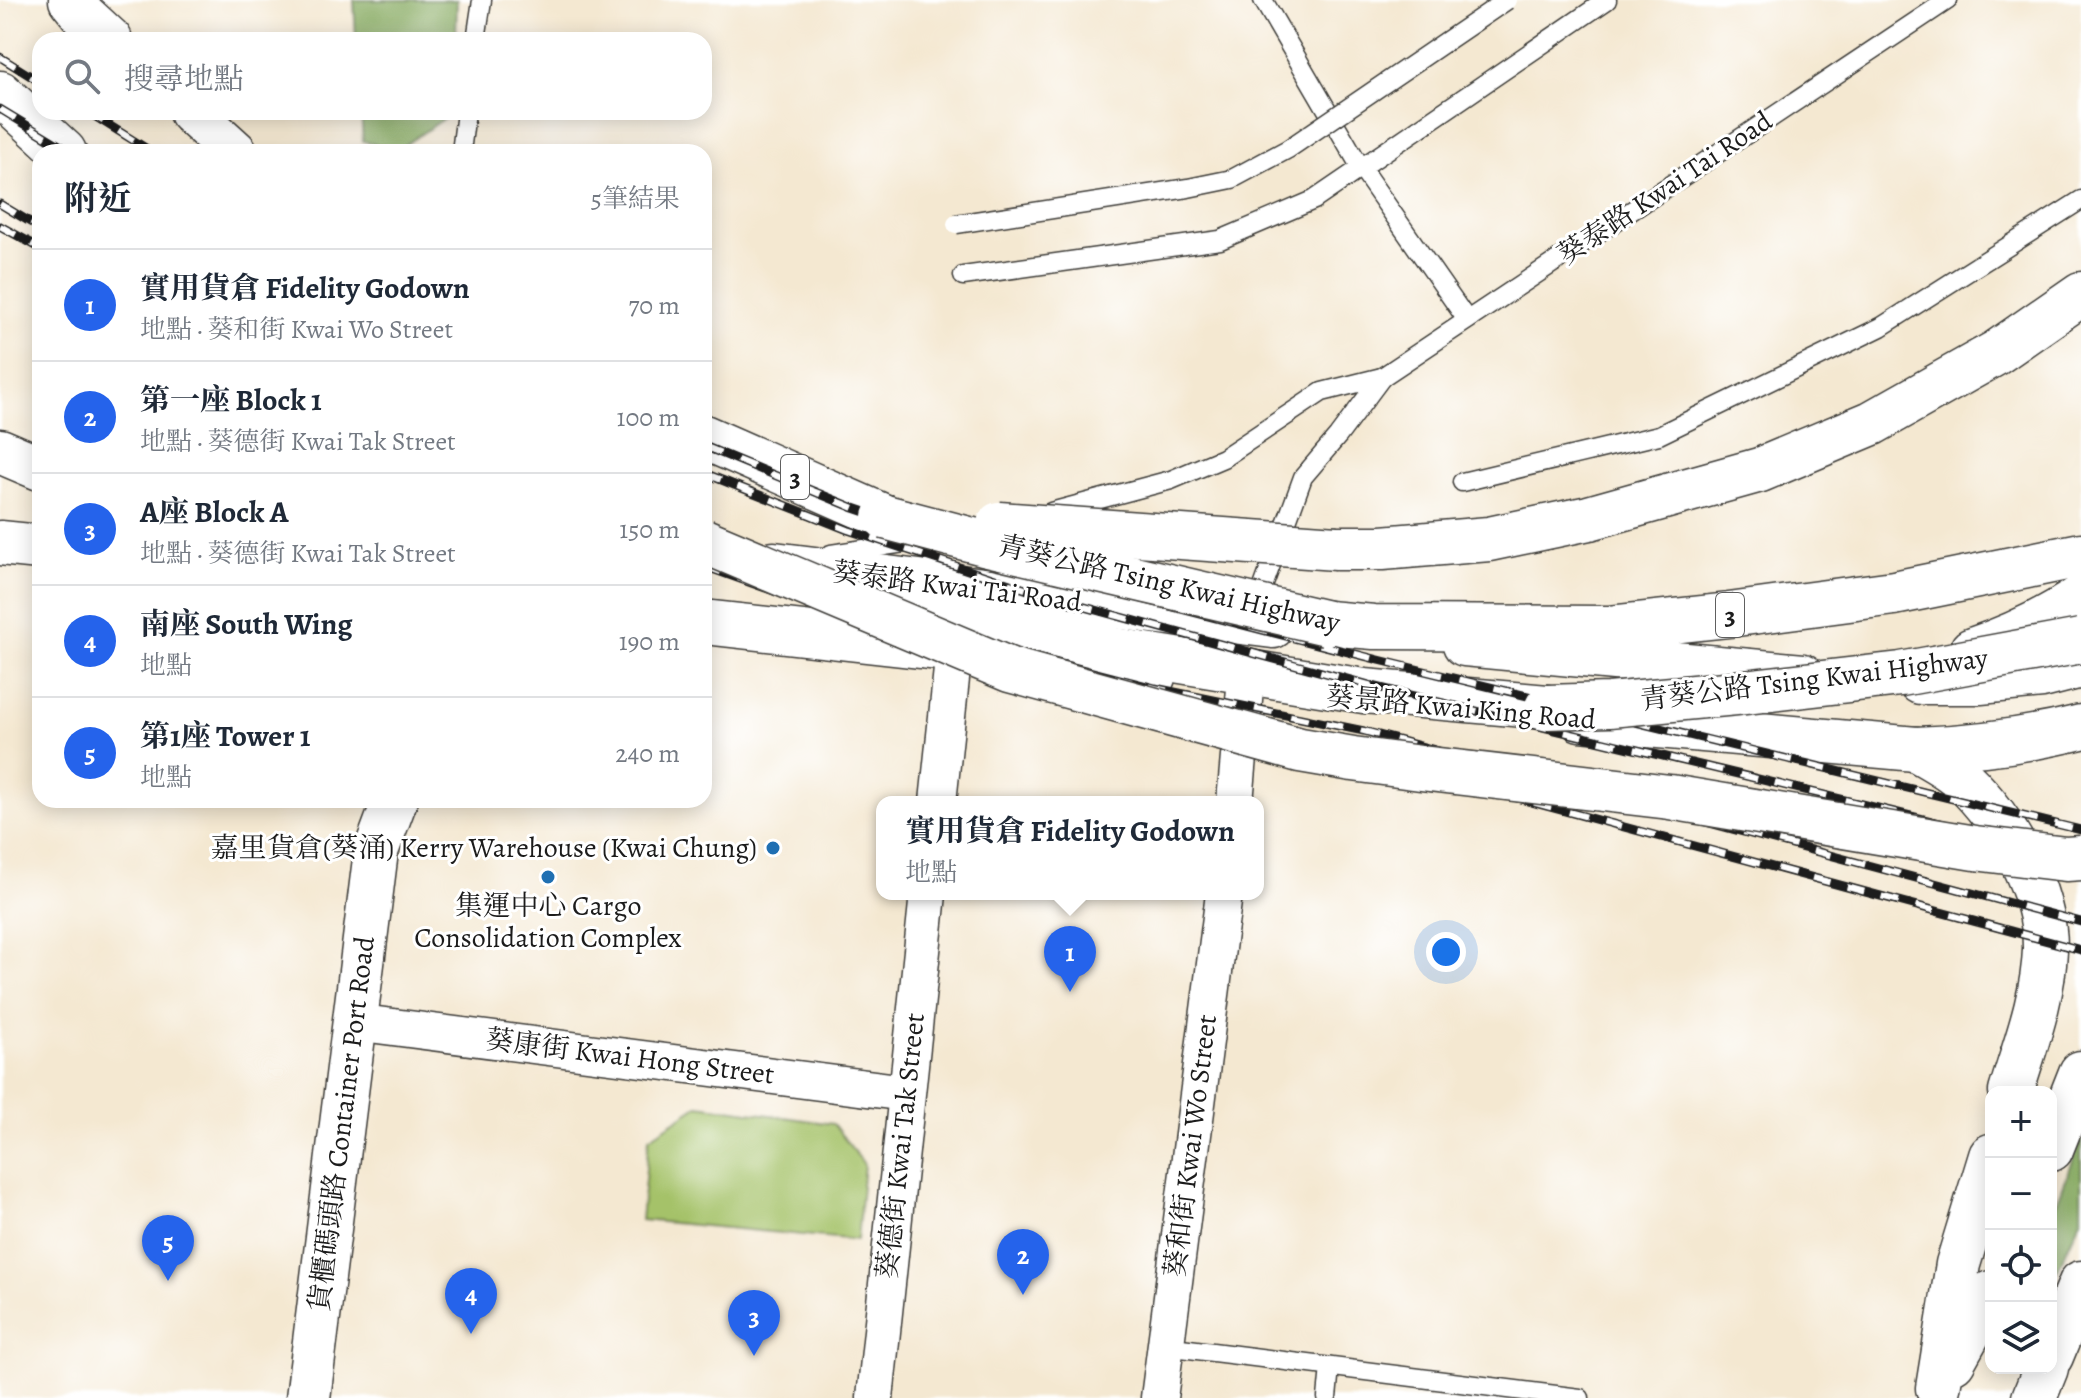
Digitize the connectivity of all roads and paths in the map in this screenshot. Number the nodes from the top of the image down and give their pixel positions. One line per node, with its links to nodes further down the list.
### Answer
1 (71, 0): 7 (main road)
2 (482, 0): 8 (lane)
3 (1263, 0): 15 (lane)
4 (1507, 0): 17 (lane, bridge)
5 (1607, 0): 15 (lane)
6 (1948, 0): 20 (lane, 葵泰路 Kwai Tai Road)
7 (101, 32)
8 (477, 32)
9 (0, 93): 12 (main road)
10 (200, 120): 13 (main road)
11 (465, 120): 14 (lane)
12 (55, 144)
13 (226, 144)
14 (462, 144)
15 (1361, 168): 18 (lane); 20 (lane)
16 (2081, 200): 25 (lane)
17 (956, 224)
18 (963, 276)
19 (2081, 294): 26 (main road, bridge)
20 (1467, 320): 21 (lane, 葵泰路 Kwai Tai Road)
21 (1382, 377): 30 (lane, 葵泰路 Kwai Tai Road); 34 (lane, 葵泰路 Kwai Tai Road)
22 (712, 441): 26 (main road, 青葵公路 Tsing Kwai Highway / 3)
23 (0, 451): 24 (main road)
24 (32, 465)
25 (1462, 482)
26 (885, 517): 28 (main road, 青葵公路 Tsing Kwai Highway / 3, bridge)
27 (712, 544): 32 (main road, 青葵公路 Tsing Kwai Highway, bridge)
28 (2081, 555)
29 (712, 559): 30 (main road, 葵泰路 Kwai Tai Road)
30 (763, 563): 34 (main road, 葵泰路 Kwai Tai Road)
31 (2081, 597): 38 (main road)
32 (862, 608): 35 (main road, 青葵公路 Tsing Kwai Highway, bridge); 47 (main road, bridge)
33 (712, 623): 36 (main road)
34 (1250, 624): 38 (main road)
35 (2081, 641)
36 (954, 650): 39 (main road); 42 (street)
37 (2081, 666): 38 (main road)
38 (1817, 677)
39 (1245, 689): 41 (main road, 葵景路 Kwai King Road); 43 (street)
40 (2081, 727): 41 (main road, 葵景路 Kwai King Road)
41 (1916, 749): 52 (main road)
42 (939, 796)
43 (1236, 796)
44 (367, 808): 46 (main road, 貨櫃碼頭路 Container Port Road)
45 (392, 808): 46 (main road, 貨櫃碼頭路 Container Port Road)
46 (376, 851): 50 (main road, 貨櫃碼頭路 Container Port Road)
47 (2081, 858)
48 (927, 900): 53 (street, 葵德街 Kwai Tak Street)
49 (1223, 900): 60 (street, 葵和街 Kwai Wo Street)
50 (354, 1022): 53 (street, 葵康街 Kwai Hong Street); 64 (main road, 貨櫃碼頭路 Container Port Road)
51 (2081, 1073): 54 (main road)
52 (2013, 1086)
53 (906, 1093): 65 (street, 葵德街 Kwai Tak Street)
54 (2057, 1134)
55 (1990, 1158): 63 (main road)
56 (2081, 1283): 59 (main road)
57 (1986, 1302): 63 (main road)
58 (2081, 1322): 69 (main road)
59 (2057, 1341)
60 (1165, 1346): 61 (lane); 66 (street, 葵和街 Kwai Wo Street)
61 (1330, 1367): 67 (lane); 68 (lane)
62 (2044, 1374): 69 (main road)
63 (1936, 1393)
64 (308, 1398)
65 (875, 1398)
66 (1159, 1398)
67 (1327, 1398)
68 (1580, 1398)
69 (2035, 1398)

